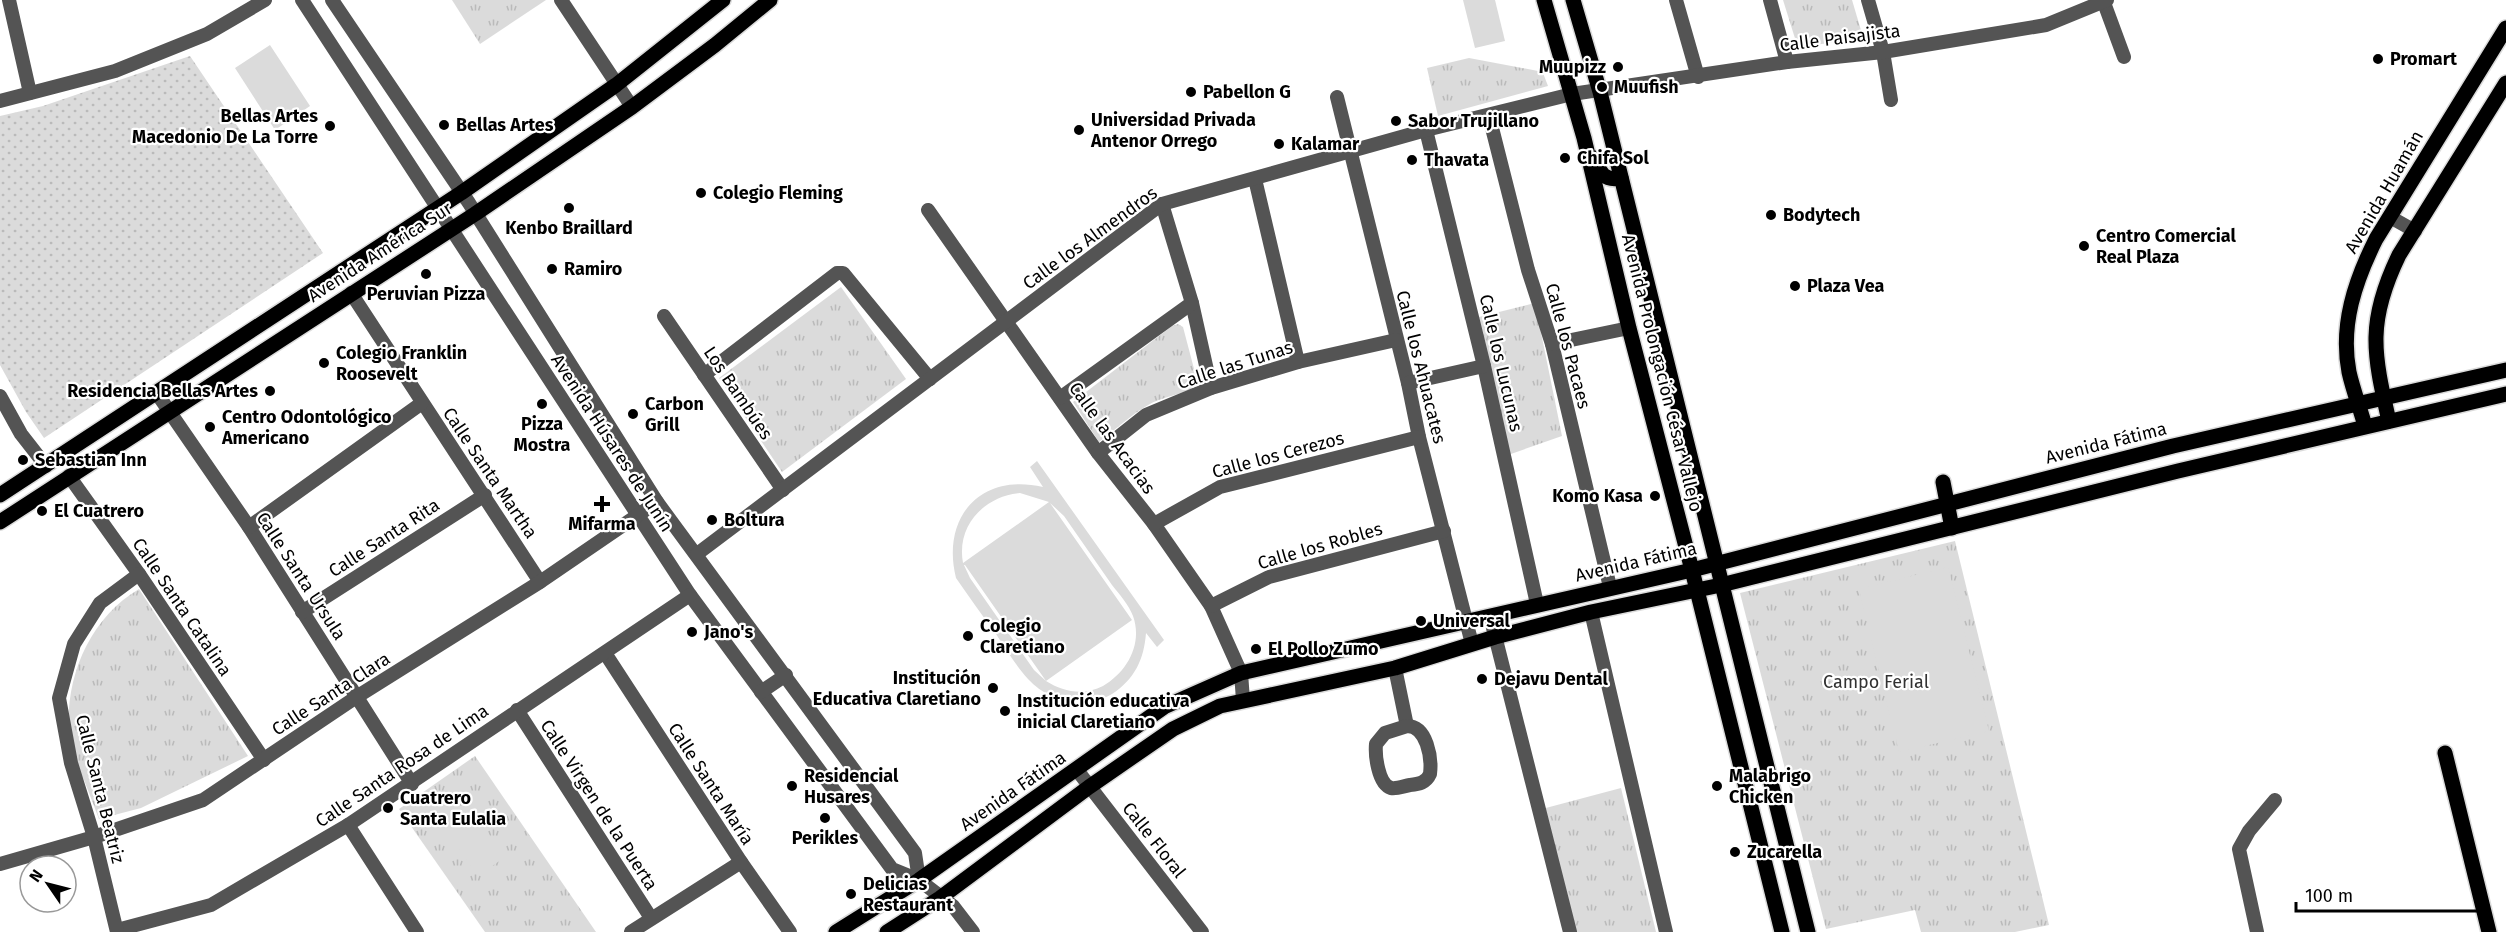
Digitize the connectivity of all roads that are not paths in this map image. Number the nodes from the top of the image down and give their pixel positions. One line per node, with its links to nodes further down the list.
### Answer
1 (9, 0): 22 (street)
2 (265, 0): 22 (street)
3 (302, 0): 36 (street, Avenida Húsares de Junín)
4 (332, 0): 34 (street, Avenida Húsares de Junín)
5 (561, 0): 20 (street)
6 (722, 0): 20 (main road, Avenida América Sur)
7 (770, 0): 27 (main road, Avenida América Sur)
8 (1544, 0): 23 (main road, Avenida Prolongación César Vallejo)
9 (1573, 0): 21 (main road, Avenida Prolongación César Vallejo)
10 (1676, 0): 18 (street)
11 (1770, 0): 17 (street)
12 (1868, 0): 15 (street)
13 (2104, 0): 15 (street, Calle Paisajista); 16 (street)
14 (2506, 28): 40 (main road, Avenida Huamán)
15 (1883, 52): 17 (street, Calle Paisajista); 25 (street)
16 (2124, 57)
17 (1787, 62): 18 (street, Calle Paisajista)
18 (1698, 76): 21 (street, Calle Paisajista)
19 (2506, 83): 43 (main road)
20 (616, 85): 27 (street); 34 (main road, Avenida América Sur)
21 (1600, 92): 23 (street, Calle Paisajista); 32 (main road, Avenida Prolongación César Vallejo)
22 (30, 93): 26 (street)
23 (1572, 94): 28 (street, Calle los Almendros); 30 (main road, Avenida Prolongación César Vallejo)
24 (1337, 97): 31 (street, Calle los Ahuacates)
25 (1891, 100)
26 (0, 101)
27 (632, 107): 38 (main road, Avenida América Sur)
28 (1489, 116): 29 (street, Calle los Almendros); 50 (street, Calle los Pacaes)
29 (1426, 130): 31 (street, Calle los Almendros); 52 (street, Calle los Lucunas)
30 (1584, 138): 32 (main road); 41 (main road, Avenida Prolongación César Vallejo)
31 (1350, 152): 33 (street, Calle los Almendros); 49 (street, Calle los Ahuacates)
32 (1621, 178): 39 (main road, Avenida Prolongación César Vallejo)
33 (1255, 179): 35 (street, Calle los Almendros); 51 (street)
34 (461, 192): 36 (main road, Avenida América Sur); 38 (street, Avenida Húsares de Junín)
35 (1162, 204): 45 (street); 47 (street, Calle los Almendros)
36 (439, 208): 42 (street, Avenida Húsares de Junín); 58 (main road, Avenida América Sur)
37 (928, 210): 47 (street, Calle las Acacias)
38 (475, 214): 42 (main road, Avenida América Sur); 80 (street, Avenida Húsares de Junín)
39 (1630, 217): 41 (main road); 76 (main road, Avenida Prolongación César Vallejo)
40 (2390, 217): 43 (street); 64 (main road, Avenida Huamán)
41 (1603, 220): 48 (main road, Avenida Prolongación César Vallejo)
42 (453, 229): 44 (main road, Avenida América Sur); 82 (street, Avenida Húsares de Junín)
43 (2415, 231): 61 (main road)
44 (351, 293): 63 (street, Calle Santa Martha); 65 (main road, Avenida América Sur)
45 (1192, 303): 57 (street); 62 (street)
46 (664, 316): 54 (street, Los Bambúes)
47 (1007, 321): 55 (street, Calle los Almendros); 62 (street, Calle las Acacias)
48 (1629, 328): 50 (street); 79 (main road, Avenida Prolongación César Vallejo)
49 (1396, 340): 51 (street, Calle las Tunas); 56 (street, Calle los Ahuacates)
50 (1552, 344): 94 (street, Calle los Pacaes)
51 (1298, 362): 57 (street, Calle las Tunas)
52 (1484, 366): 56 (street); 97 (street, Calle los Lucunas)
53 (2506, 370): 61 (main road, Avenida Fátima)
54 (704, 375): 55 (street); 75 (street, Los Bambúes)
55 (930, 379): 75 (street, Calle los Almendros)
56 (1408, 383): 68 (street, Calle los Ahuacates)
57 (1211, 388): 70 (street, Calle las Tunas)
58 (156, 392): 65 (street, Calle Santa Ursula); 71 (main road, Avenida América Sur)
59 (2506, 394): 66 (main road)
60 (0, 396): 71 (street)
61 (2383, 397): 64 (main road, Avenida Fátima); 66 (main road)
62 (1060, 398): 70 (street, Calle las Acacias)
63 (422, 403): 78 (street, Calle Santa Martha); 85 (street)
64 (2358, 403): 67 (main road, Avenida Huamán); 69 (main road, Avenida Fátima)
65 (169, 413): 73 (main road, Avenida América Sur); 85 (street, Calle Santa Ursula)
66 (2389, 421): 67 (main road)
67 (2365, 426): 72 (main road)
68 (1419, 437): 84 (street, Calle los Cerezos); 87 (street, Calle los Ahuacates)
69 (2173, 446): 72 (main road); 81 (main road, Avenida Fátima)
70 (1098, 453): 84 (street, Calle las Acacias)
71 (46, 466): 77 (main road, Avenida América Sur)
72 (2178, 471): 86 (main road)
73 (69, 476): 83 (main road, Avenida América Sur); 91 (street, Calle Santa Catalina)
74 (1942, 482): 81 (main road)
75 (783, 490): 88 (street, Calle los Almendros)
76 (1698, 492): 79 (main road); 89 (main road, Avenida Prolongación César Vallejo)
77 (0, 495)
78 (485, 495): 92 (street, Calle Santa Martha); 99 (street, Calle Santa Rita)
79 (1673, 497): 90 (main road, Avenida Prolongación César Vallejo)
80 (657, 502): 82 (street, Calle Santa Clara); 88 (street, Avenida Húsares de Junín)
81 (1947, 504): 86 (main road); 89 (main road, Avenida Fátima)
82 (637, 516): 92 (street, Calle Santa Clara); 96 (street, Avenida Húsares de Junín)
83 (0, 522)
84 (1154, 524): 98 (street, Calle las Acacias)
85 (249, 527): 99 (street, Calle Santa Ursula)
86 (1952, 528): 93 (main road)
87 (1444, 531): 98 (street, Calle los Robles); 102 (street, Calle los Ahuacates)
88 (697, 554): 108 (street, Avenida Húsares de Junín)
89 (1715, 564): 90 (main road, Avenida Fátima); 93 (main road, Avenida Prolongación César Vallejo)
90 (1692, 570): 94 (main road, Avenida Fátima); 95 (main road, Avenida Prolongación César Vallejo)
91 (139, 574): 115 (street, Calle Santa Catalina); 121 (street, Calle Santa Beatriz)
92 (540, 582): 110 (street, Calle Santa Clara)
93 (1721, 585): 95 (main road); 138 (main road, Avenida Prolongación César Vallejo)
94 (1610, 587): 97 (main road, Avenida Fátima)
95 (1696, 590): 100 (main road); 137 (main road, Avenida Prolongación César Vallejo)
96 (690, 594): 105 (street, Calle Santa Rosa de Lima); 109 (street, Avenida Húsares de Junín)
97 (1537, 604): 101 (main road, Avenida Fátima)
98 (1211, 606): 107 (street, Calle las Acacias)
99 (303, 612): 110 (street, Calle Santa Ursula)
100 (1591, 612): 103 (main road); 136 (street)
101 (1490, 616): 102 (main road, Avenida Fátima); 103 (street)
102 (1467, 621): 104 (street, Calle los Ahuacates); 107 (main road, Avenida Fátima)
103 (1495, 637): 104 (main road); 135 (street)
104 (1472, 644): 106 (main road)
105 (605, 653): 112 (street, Calle Santa Rosa de Lima); 122 (street, Calle Santa María)
106 (1395, 668): 111 (main road); 113 (street)
107 (1241, 673): 111 (street, Calle las Acacias); 116 (main road, Avenida Fátima)
108 (786, 675): 109 (street); 124 (street, Avenida Húsares de Junín)
109 (762, 692): 124 (street, Avenida Húsares de Junín)
110 (358, 696): 115 (street, Calle Santa Clara); 117 (street, Calle Santa Ursula)
111 (1243, 700): 118 (main road)
112 (517, 710): 117 (street, Calle Santa Rosa de Lima); 126 (street, Calle Virgen de la Puerta)
113 (1407, 726): 113 (street)
114 (2445, 753): 140 (main road)
115 (264, 760): 121 (street, Calle Santa Clara)
116 (1077, 770): 118 (street, Calle Floral); 124 (main road, Avenida Fátima)
117 (412, 784): 120 (street, Calle Santa Rosa de Lima)
118 (1089, 787): 125 (main road); 134 (street, Calle Floral)
119 (2275, 800): 139 (street)
120 (348, 825): 127 (street); 128 (street, Calle Santa Rosa de Lima)
121 (94, 837): 123 (street, Calle Santa Clara); 128 (street, Calle Santa Beatriz)
122 (741, 862): 126 (street); 130 (street, Calle Santa María)
123 (0, 864)
124 (919, 880): 125 (street, Avenida Húsares de Junín); 131 (main road, Avenida Fátima)
125 (940, 898): 132 (main road); 133 (street, Avenida Húsares de Junín)
126 (651, 918): 129 (street)
127 (412, 930)
128 (117, 931)
129 (631, 932)
130 (790, 932)
131 (836, 932)
132 (887, 932)
133 (973, 932)
134 (1202, 932)
135 (1570, 932)
136 (1666, 932)
137 (1782, 932)
138 (1808, 932)
139 (2257, 932)
140 (2489, 932)

